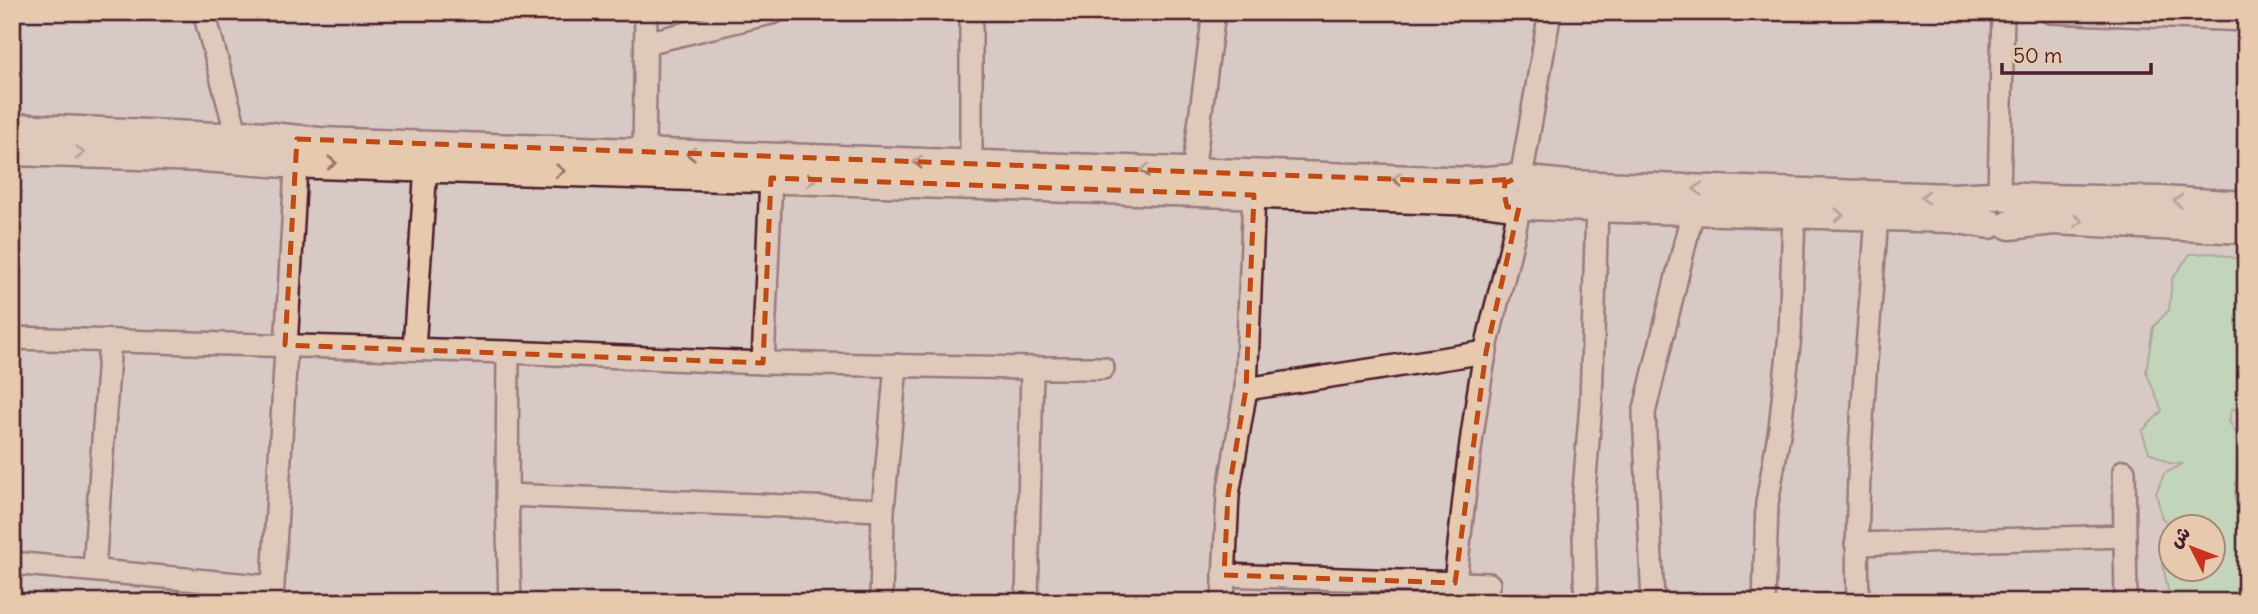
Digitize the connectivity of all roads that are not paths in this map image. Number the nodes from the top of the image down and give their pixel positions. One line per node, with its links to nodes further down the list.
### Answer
1 (204, 12): 13 (street)
2 (646, 12): 11 (street)
3 (775, 12): 11 (street)
4 (971, 12): 17 (street)
5 (1214, 12): 19 (street)
6 (1550, 12): 21 (street)
7 (2003, 12): 23 (street)
8 (2050, 12): 9 (street)
9 (2194, 15): 10 (street)
10 (2246, 20)
11 (646, 43): 16 (street)
12 (12, 128): 13 (main road)
13 (238, 148): 14 (main road, one-way to 13); 15 (main road)
14 (12, 151)
15 (297, 151): 16 (main road); 18 (main road, one-way to 18); 33 (street)
16 (644, 153): 17 (main road, one-way to 16)
17 (971, 164): 19 (main road, one-way to 17)
18 (426, 166): 20 (main road, one-way to 20); 34 (street)
19 (1193, 172): 21 (main road, one-way to 19)
20 (771, 178): 22 (main road, one-way to 22); 37 (street)
21 (1520, 193): 22 (main road); 23 (main road, one-way to 21); 25 (main road); 36 (street)
22 (1254, 195): 41 (street)
23 (2000, 196): 24 (main road, one-way to 23); 29 (main road)
24 (2246, 206)
25 (1597, 207): 26 (main road); 57 (street)
26 (1693, 210): 27 (main road); 58 (street)
27 (1794, 214): 28 (main road, one-way to 28); 59 (street)
28 (1877, 216): 29 (main road); 46 (street)
29 (2000, 224): 30 (main road, one-way to 30)
30 (2246, 229)
31 (12, 338): 32 (street)
32 (110, 341): 33 (street); 48 (street)
33 (285, 345): 34 (street); 52 (street)
34 (414, 349): 35 (street)
35 (509, 352): 37 (street); 43 (street)
36 (1486, 352): 41 (street); 51 (street)
37 (763, 363): 38 (street)
38 (896, 365): 40 (street); 44 (street)
39 (1103, 368): 40 (street)
40 (1032, 369): 55 (street)
41 (1246, 389): 49 (street)
42 (2124, 471): 45 (street)
43 (507, 495): 44 (street); 53 (street)
44 (883, 510): 54 (street)
45 (2125, 536): 46 (street); 61 (street)
46 (1856, 544): 60 (street)
47 (12, 563): 48 (street)
48 (94, 570): 52 (street)
49 (1224, 575): 51 (street); 56 (street)
50 (1489, 584): 51 (street)
51 (1458, 592)
52 (272, 595)
53 (510, 602)
54 (881, 602)
55 (1027, 602)
56 (1223, 602)
57 (1586, 602)
58 (1653, 602)
59 (1764, 602)
60 (1858, 602)
61 (2126, 602)

